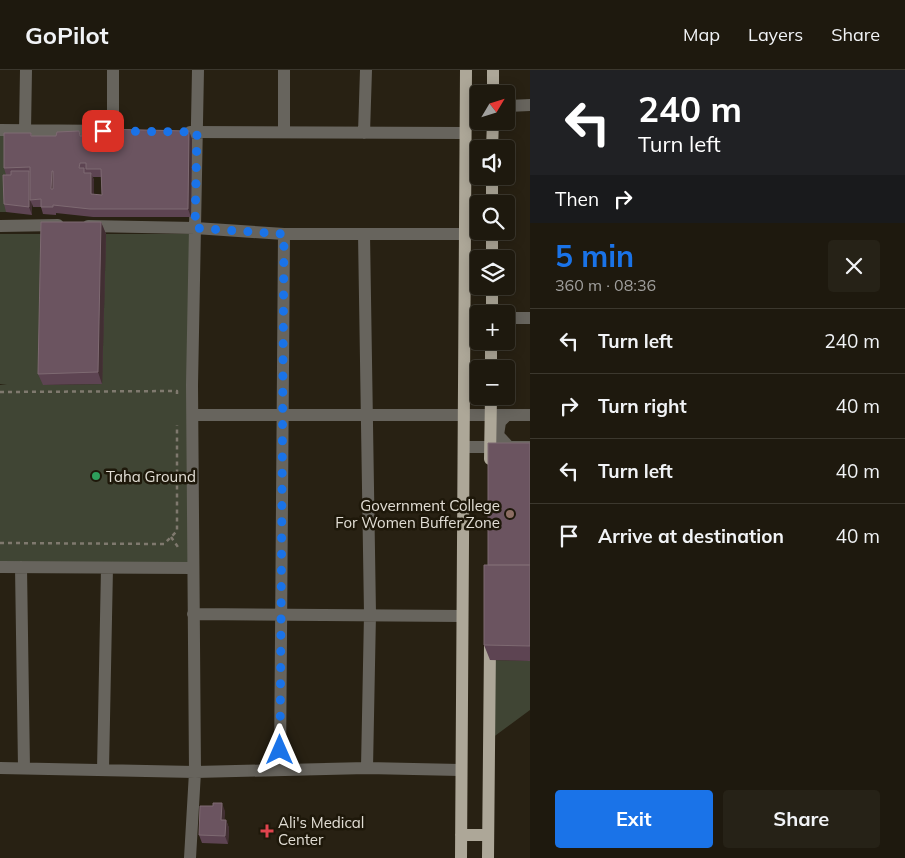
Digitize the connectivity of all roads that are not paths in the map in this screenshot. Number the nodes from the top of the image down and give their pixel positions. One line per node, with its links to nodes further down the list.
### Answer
1 (26, 70): 14 (street)
2 (113, 70): 15 (street)
3 (198, 70): 18 (street)
4 (284, 70): 19 (street)
5 (366, 70): 20 (street)
6 (466, 70): 10 (main road)
7 (493, 70): 8 (main road)
8 (493, 85)
9 (530, 105): 12 (street)
10 (466, 106): 11 (street); 21 (main road)
11 (470, 106)
12 (515, 106)
13 (0, 130): 14 (street)
14 (25, 130): 15 (street)
15 (113, 131): 16 (street)
16 (132, 131)
17 (178, 132): 18 (street)
18 (197, 132): 19 (street); 23 (street)
19 (284, 132): 20 (street)
20 (364, 133): 21 (street)
21 (465, 133): 26 (main road)
22 (0, 226): 23 (street)
23 (195, 228): 24 (street); 33 (street)
24 (284, 234): 25 (street); 30 (street)
25 (364, 234): 26 (street); 31 (street)
26 (465, 234): 34 (main road)
27 (515, 318): 28 (street)
28 (530, 318)
29 (491, 405): 32 (main road)
30 (283, 414): 31 (street); 33 (street); 47 (street)
31 (366, 414): 34 (street); 48 (street)
32 (491, 414): 34 (street); 35 (street); 38 (main road)
33 (193, 415): 45 (street)
34 (464, 415): 37 (main road)
35 (507, 415): 36 (street); 39 (street)
36 (530, 415)
37 (464, 447): 38 (street); 49 (main road)
38 (490, 447): 39 (street); 41 (main road)
39 (508, 447): 40 (street)
40 (530, 447)
41 (490, 476)
42 (0, 567): 43 (street)
43 (21, 567): 44 (street); 52 (street)
44 (107, 568): 45 (street); 54 (street)
45 (193, 568): 46 (street)
46 (193, 614): 47 (street); 57 (street)
47 (280, 614): 48 (street); 55 (street)
48 (370, 614): 49 (street); 53 (street)
49 (462, 616): 56 (main road)
50 (490, 633): 59 (main road)
51 (0, 768): 52 (street)
52 (24, 768): 54 (street)
53 (367, 768): 55 (street); 56 (street)
54 (103, 770): 57 (street)
55 (280, 770): 57 (street)
56 (460, 770): 58 (main road)
57 (195, 772): 60 (street)
58 (461, 835): 59 (main road); 61 (main road)
59 (488, 835): 62 (main road)
60 (190, 858)
61 (461, 858)
62 (488, 858)

